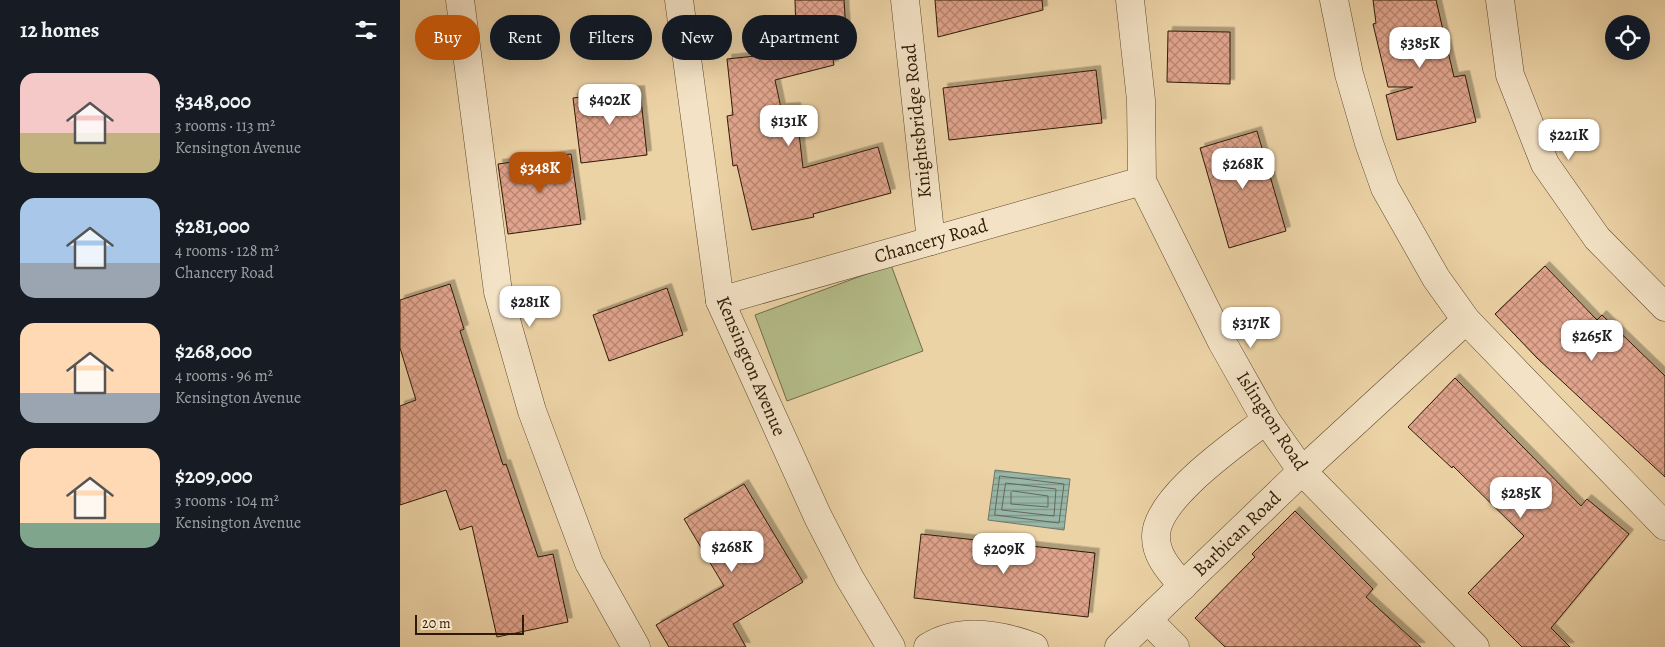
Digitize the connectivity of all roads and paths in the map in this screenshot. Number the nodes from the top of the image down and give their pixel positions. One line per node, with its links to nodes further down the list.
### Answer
1 (460, 0): 17 (street)
2 (679, 0): 9 (street, Kensington Avenue)
3 (905, 0): 8 (street, Knightsbridge Road)
4 (1130, 0): 7 (street, Islington Road)
5 (1334, 0): 11 (street)
6 (1500, 0): 10 (street)
7 (1142, 181): 8 (street, Chancery Road); 12 (street, Islington Road)
8 (930, 241): 9 (street, Chancery Road)
9 (720, 301): 18 (street, Kensington Avenue)
10 (1665, 307)
11 (1466, 320): 13 (street, Barbican Road); 14 (street)
12 (1266, 420): 13 (street, Islington Road); 15 (street)
13 (1302, 471): 15 (street, Barbican Road); 23 (street, Islington Road)
14 (1665, 526)
15 (1183, 586): 16 (street, Barbican Road)
16 (1148, 620): 21 (street, Barbican Road); 22 (street)
17 (636, 647)
18 (891, 647)
19 (928, 647): 20 (street)
20 (1034, 647)
21 (1119, 647)
22 (1175, 647)
23 (1475, 647)

